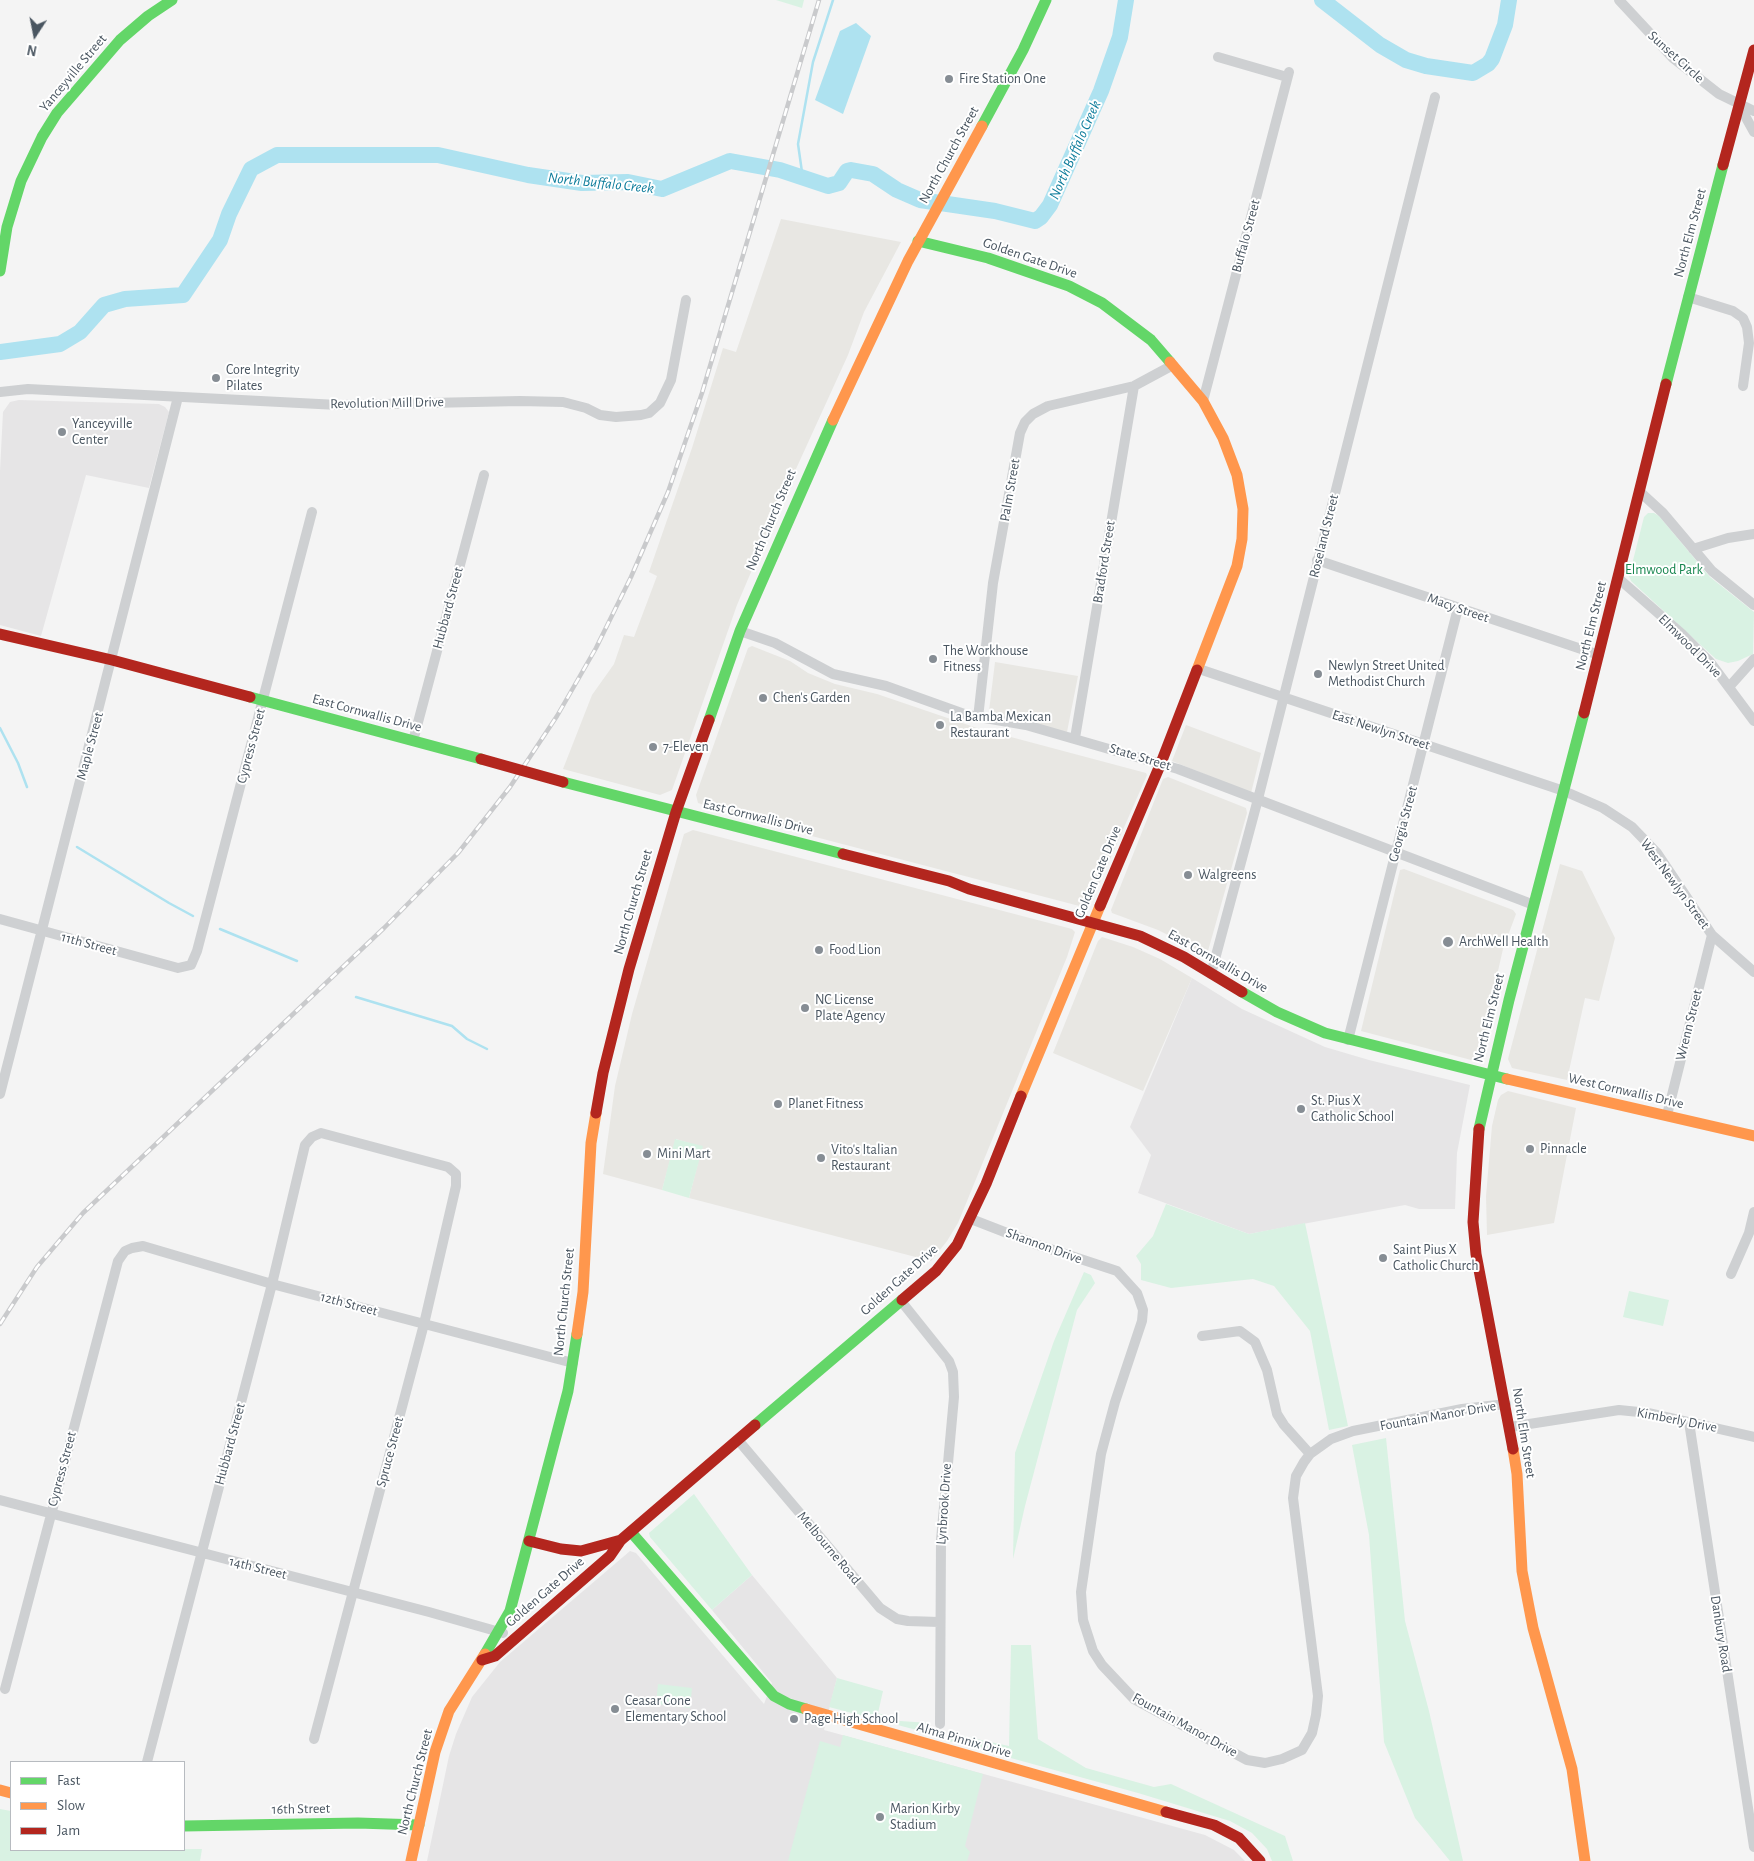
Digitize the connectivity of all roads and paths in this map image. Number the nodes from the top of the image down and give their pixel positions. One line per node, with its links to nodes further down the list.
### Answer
1 (170, 0): 11 (main road, Yanceyville Street)
2 (1046, 0): 10 (main road, North Church Street)
3 (1619, 0): 7 (street, Sunset Circle)
4 (1754, 50): 7 (main road, North Elm Street)
5 (1218, 57): 19 (street, Buffalo Street)
6 (1434, 97): 25 (street, Roseland Street)
7 (1740, 106): 8 (street, Sunset Circle); 9 (street); 12 (main road, North Elm Street)
8 (1754, 111)
9 (1754, 132)
10 (918, 241): 14 (main road, Golden Gate Drive); 29 (main road, North Church Street)
11 (0, 271)
12 (1688, 297): 16 (street); 21 (main road, North Elm Street)
13 (686, 300): 18 (street, Revolution Mill Drive)
14 (1173, 365): 15 (street, Palm Street); 19 (main road, Golden Gate Drive)
15 (1134, 386): 38 (street, Palm Street); 40 (street, Bradford Street)
16 (1743, 386)
17 (0, 392): 18 (street, Revolution Mill Drive)
18 (178, 397): 33 (street, Maple Street)
19 (1204, 401): 34 (main road, Golden Gate Drive)
20 (484, 475): 41 (street, Hubbard Street)
21 (1639, 491): 24 (street); 26 (main road, North Elm Street)
22 (312, 512): 37 (street, Cypress Street)
23 (1754, 534): 24 (street)
24 (1693, 549): 27 (street)
25 (1318, 560): 28 (street, Macy Street); 36 (street, Roseland Street)
26 (1618, 578): 31 (main road, North Elm Street); 35 (street, Elmwood Drive)
27 (1754, 605)
28 (1458, 608): 31 (street, Macy Street); 42 (street, Georgia Street)
29 (740, 631): 38 (street, State Street); 46 (main road, North Church Street)
30 (0, 634): 33 (main road, East Cornwallis Drive)
31 (1599, 655): 44 (main road, North Elm Street)
32 (1754, 659): 35 (street)
33 (112, 660): 37 (main road, East Cornwallis Drive); 51 (street, Maple Street)
34 (1199, 669): 36 (street, East Newlyn Street); 43 (main road, Golden Gate Drive)
35 (1729, 687): 39 (street, Elmwood Drive)
36 (1284, 698): 42 (street, East Newlyn Street); 45 (street, Roseland Street)
37 (263, 700): 41 (main road, East Cornwallis Drive); 53 (street, Cypress Street)
38 (978, 718): 40 (street, State Street)
39 (1754, 721)
40 (1075, 738): 43 (street, State Street)
41 (413, 741): 46 (main road, East Cornwallis Drive, bridge)
42 (1424, 744): 44 (street, East Newlyn Street); 47 (street, Georgia Street)
43 (1161, 763): 45 (street, State Street); 50 (main road, Golden Gate Drive)
44 (1564, 791): 48 (main road, North Elm Street); 52 (street, West Newlyn Street)
45 (1258, 800): 47 (street, State Street); 55 (street, Roseland Street)
46 (676, 812): 50 (main road, East Cornwallis Drive); 71 (main road, North Church Street)
47 (1396, 853): 48 (street, State Street); 56 (street, Georgia Street)
48 (1534, 905): 57 (main road, North Elm Street)
49 (0, 919): 51 (street, 11th Street)
50 (1093, 921): 55 (main road, East Cornwallis Drive); 63 (main road, Golden Gate Drive)
51 (41, 932): 53 (street, 11th Street); 58 (street, Maple Street)
52 (1712, 935): 54 (street, West Newlyn Street); 59 (street, Wrenn Street)
53 (178, 968)
54 (1754, 972)
55 (1211, 974): 56 (main road, East Cornwallis Drive)
56 (1348, 1040): 57 (main road, East Cornwallis Drive)
57 (1490, 1076): 59 (main road, West Cornwallis Drive); 72 (main road, North Elm Street)
58 (0, 1094)
59 (1666, 1115): 61 (main road, West Cornwallis Drive)
60 (321, 1133): 67 (street, Hubbard Street); 69 (street, Spruce Street)
61 (1754, 1136)
62 (1754, 1212): 66 (street)
63 (971, 1219): 65 (street, Shannon Drive); 68 (main road, Golden Gate Drive)
64 (125, 1251): 67 (street, 12th Street); 79 (street, Cypress Street)
65 (1117, 1271): 77 (street, Fountain Manor Drive)
66 (1731, 1274)
67 (272, 1284): 69 (street, 12th Street); 83 (street, Hubbard Street)
68 (901, 1301): 76 (main road, Golden Gate Drive); 85 (street, Lynbrook Drive)
69 (424, 1324): 71 (street, 12th Street); 84 (street, Spruce Street)
70 (1202, 1336): 77 (street)
71 (574, 1363): 82 (main road, North Church Street)
72 (1506, 1404): 74 (main road, North Elm Street); 77 (street, Fountain Manor Drive)
73 (1689, 1422): 74 (street, Kimberly Drive); 75 (street, Kimberly Drive); 95 (street, Danbury Road)
74 (1510, 1427): 98 (main road, North Elm Street)
75 (1754, 1437)
76 (738, 1440): 80 (main road, Golden Gate Drive); 85 (street, Melbourne Road)
77 (1310, 1454)
78 (0, 1500): 79 (street, 14th Street)
79 (50, 1514): 83 (street, 14th Street); 89 (street, Cypress Street)
80 (632, 1532): 81 (main road, Golden Gate Drive); 97 (main road, Alma Pinnix Drive)
81 (621, 1540): 82 (main road, Golden Gate Drive); 87 (main road, Golden Gate Drive)
82 (529, 1541): 86 (main road, North Church Street)
83 (201, 1554): 84 (street, 14th Street); 92 (street, Hubbard Street)
84 (353, 1593): 86 (street, 14th Street); 91 (street, Spruce Street)
85 (939, 1622): 90 (street, Lynbrook Drive)
86 (499, 1632): 87 (street, 14th Street); 88 (main road, North Church Street)
87 (516, 1637): 88 (main road, Golden Gate Drive)
88 (482, 1660): 93 (main road, North Church Street)
89 (4, 1689)
90 (940, 1724)
91 (314, 1739)
92 (147, 1761)
93 (419, 1825): 94 (main road, 16th Street); 96 (main road, North Church Street)
94 (185, 1826)
95 (1754, 1847)
96 (411, 1861)
97 (1260, 1861)
98 (1586, 1861)

